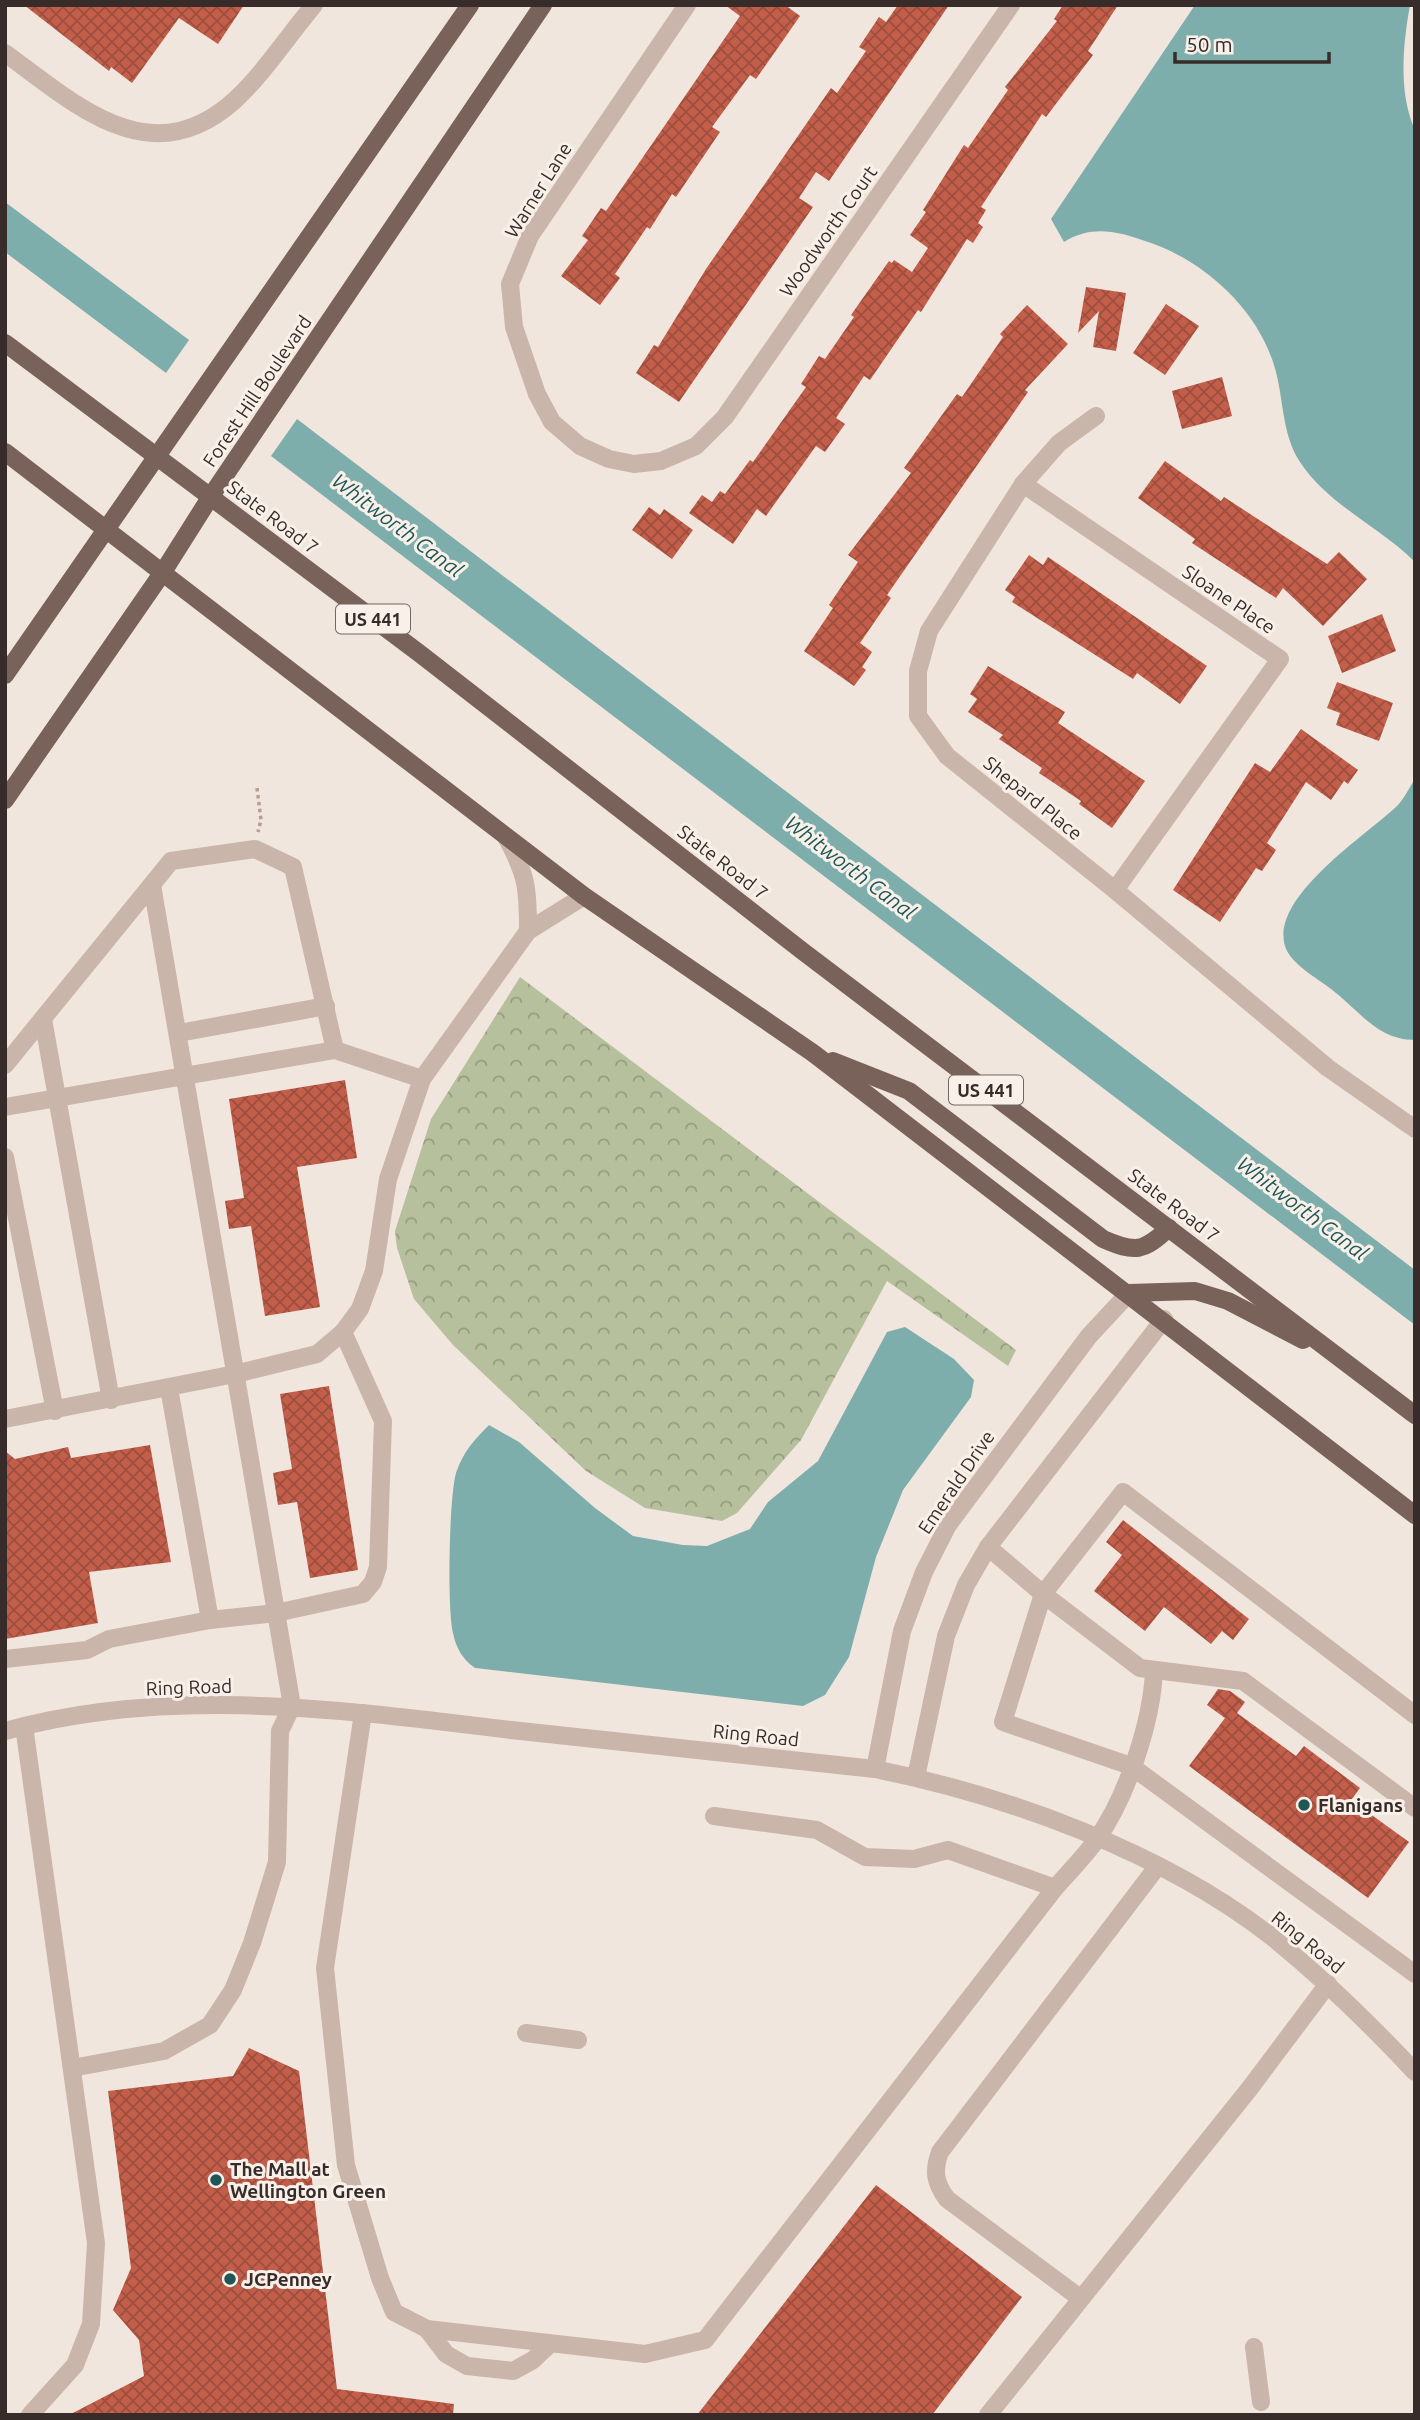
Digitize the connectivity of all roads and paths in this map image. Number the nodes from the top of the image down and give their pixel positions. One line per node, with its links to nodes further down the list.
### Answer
1 (313, 5): 6 (street)
2 (470, 5): 10 (main road)
3 (543, 5): 13 (main road, Forest Hill Boulevard)
4 (687, 5): 11 (street, Warner Lane)
5 (1011, 5): 11 (street, Woodworth Court)
6 (5, 53)
7 (5, 342): 10 (main road, State Road 7 / US 441)
8 (1096, 416): 12 (street, Shepard Place)
9 (5, 452): 14 (main road)
10 (157, 456): 13 (main road, State Road 7 / US 441); 14 (main road)
11 (661, 461)
12 (1023, 484): 22 (street, Shepard Place); 22 (street, Sloane Place)
13 (211, 496): 15 (main road, Forest Hill Boulevard); 37 (main road, State Road 7 / US 441)
14 (106, 528): 15 (main road); 16 (main road)
15 (163, 572): 18 (main road, Forest Hill Boulevard); 19 (main road)
16 (5, 675)
17 (257, 788): 20 (path)
18 (5, 800)
19 (506, 837): 23 (main road); 24 (street)
20 (256, 841)
21 (152, 885): 25 (street); 26 (street); 27 (street)
22 (1115, 890): 35 (street, Shepard Place)
23 (584, 896): 24 (street); 29 (main road)
24 (528, 931): 32 (street)
25 (326, 1006): 27 (street); 28 (street)
26 (43, 1019): 30 (street); 33 (street)
27 (179, 1033): 31 (street)
28 (335, 1050): 31 (street); 32 (street)
29 (813, 1053): 37 (main road); 38 (main road)
30 (5, 1065)
31 (187, 1076): 33 (street); 42 (street)
32 (422, 1079): 40 (street)
33 (59, 1097): 34 (street); 44 (street)
34 (5, 1107)
35 (1415, 1129)
36 (5, 1157): 45 (street)
37 (1169, 1228): 41 (main road, State Road 7 / US 441)
38 (1129, 1293): 39 (main road); 41 (main road); 61 (street, Emerald Drive)
39 (1164, 1319): 48 (main road); 49 (street)
40 (343, 1332): 42 (street); 51 (street)
41 (1349, 1365): 46 (main road, State Road 7 / US 441)
42 (235, 1374): 43 (street); 51 (street)
43 (169, 1388): 44 (street); 52 (street)
44 (111, 1399): 45 (street)
45 (55, 1411): 47 (street)
46 (1415, 1415)
47 (5, 1419)
48 (1415, 1515)
49 (988, 1547): 50 (street); 62 (street)
50 (1043, 1594): 54 (street); 57 (street); 60 (street)
51 (276, 1613): 52 (street); 55 (street)
52 (210, 1620): 53 (street)
53 (5, 1659)
54 (1154, 1670): 60 (street); 63 (street)
55 (292, 1706): 56 (street, Ring Road); 58 (street, Ring Road); 72 (street)
56 (363, 1713): 61 (street, Ring Road); 75 (street)
57 (1415, 1715)
58 (24, 1726): 59 (street, Ring Road); 72 (street)
59 (5, 1731)
60 (1131, 1766): 65 (street); 68 (street)
61 (875, 1769): 62 (street, Ring Road)
62 (916, 1777): 65 (street, Ring Road)
63 (1415, 1808)
64 (714, 1816): 67 (street)
65 (1098, 1839): 66 (street, Ring Road); 67 (street)
66 (1157, 1867): 69 (street, Ring Road); 74 (street)
67 (1055, 1888): 76 (street)
68 (1413, 1968)
69 (1328, 1984): 73 (street, Ring Road); 74 (street)
70 (526, 2033): 71 (street)
71 (578, 2040)
72 (72, 2068): 79 (street)
73 (1415, 2071)
74 (1080, 2298): 80 (street)
75 (427, 2329): 76 (street); 76 (street)
76 (549, 2345)
77 (1254, 2347): 78 (street)
78 (1261, 2402)
79 (30, 2415)
80 (988, 2415)

